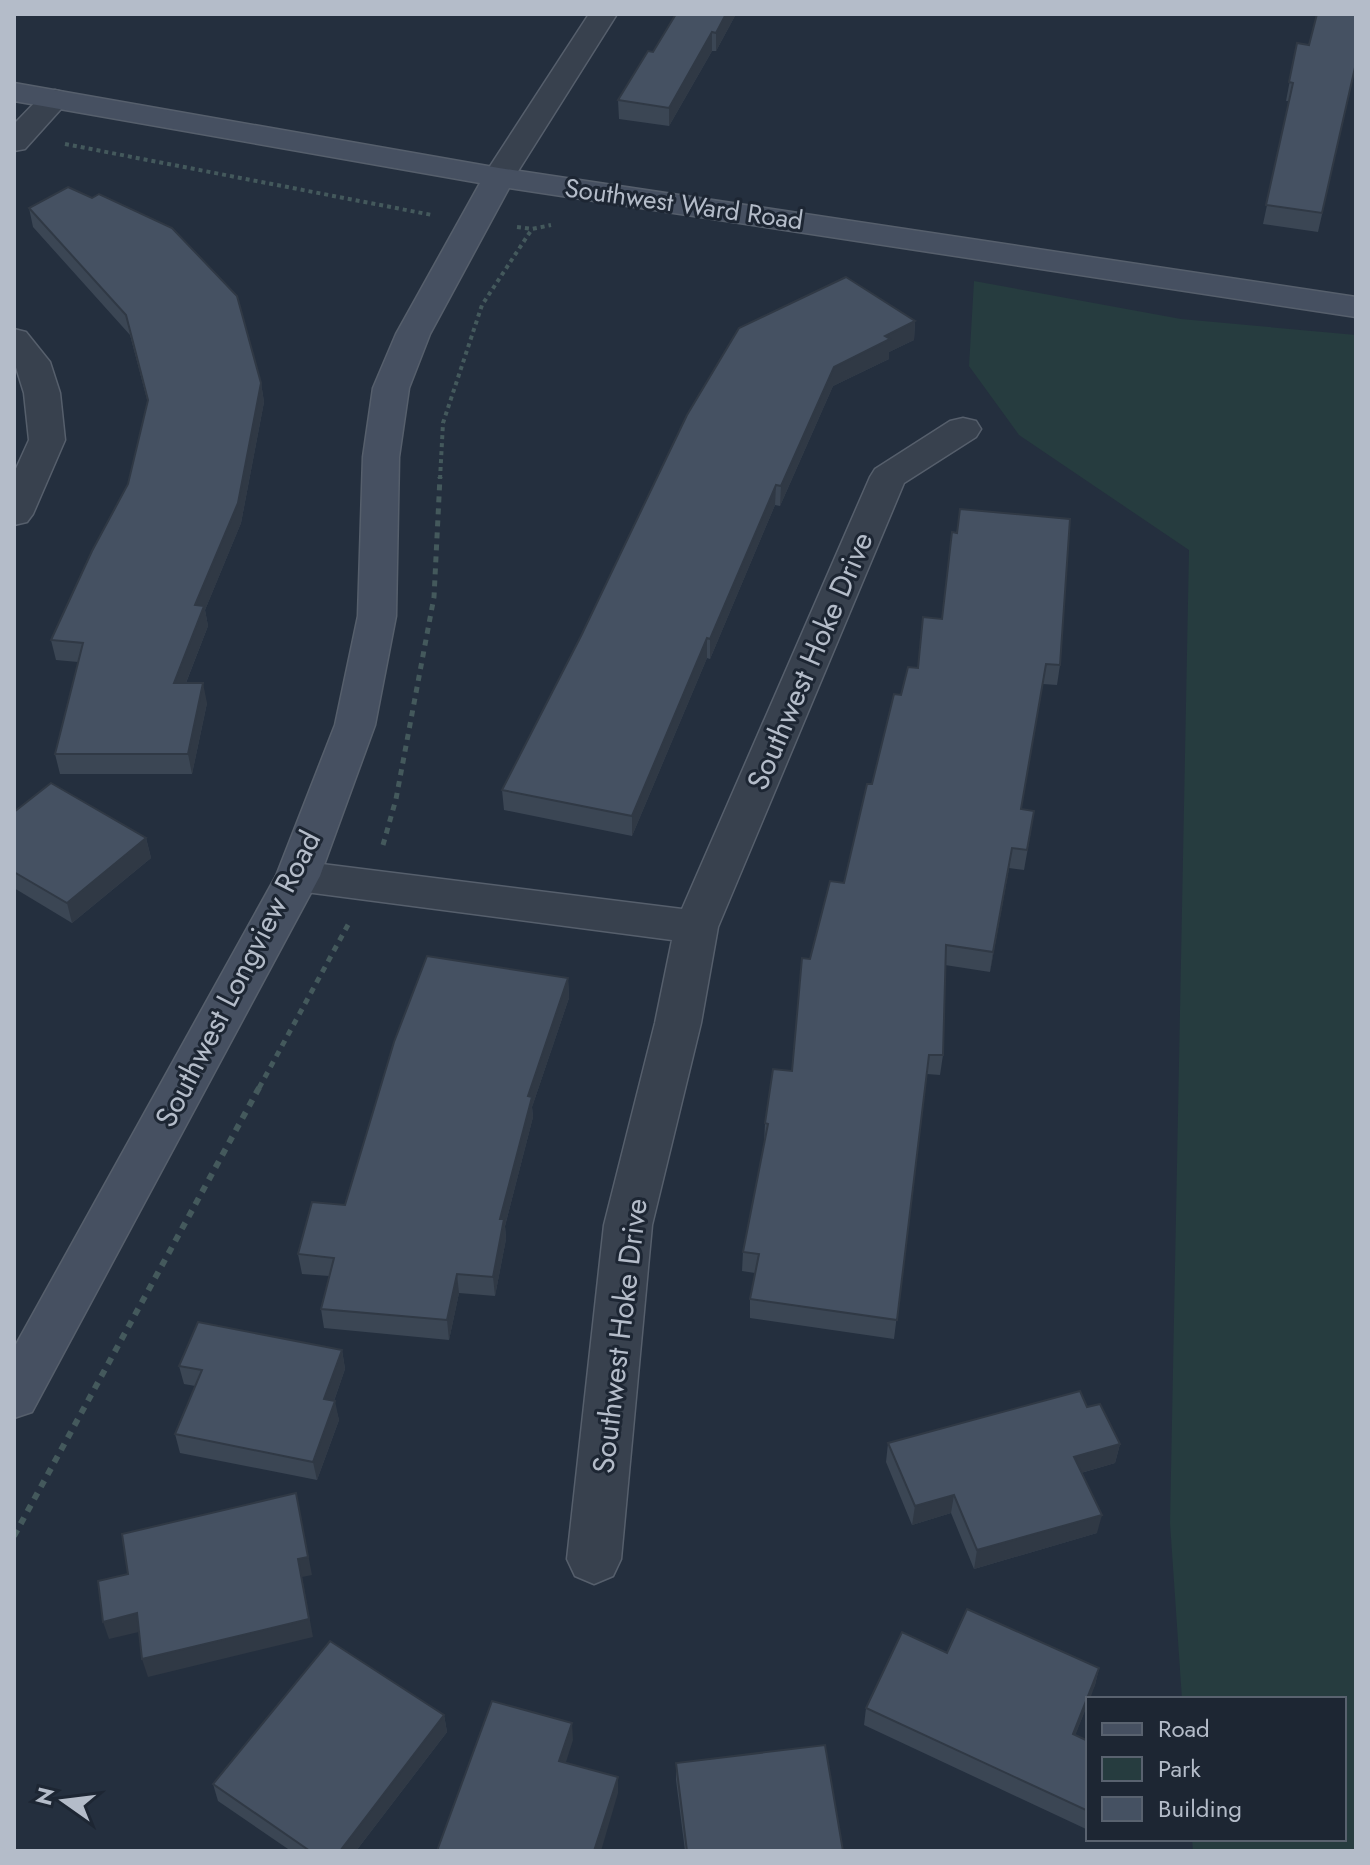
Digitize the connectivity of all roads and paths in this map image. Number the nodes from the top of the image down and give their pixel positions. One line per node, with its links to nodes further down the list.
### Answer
1 (603, 14): 5 (street)
2 (14, 92): 3 (street, Southwest Ward Road)
3 (55, 99): 4 (street); 5 (street, Southwest Ward Road)
4 (14, 142)
5 (499, 177): 6 (street, Southwest Ward Road); 10 (street, Southwest Longview Road)
6 (1356, 307)
7 (14, 339): 9 (street)
8 (963, 429): 11 (street, Southwest Hoke Drive)
9 (14, 514)
10 (298, 876): 11 (street); 12 (street, Southwest Longview Road)
11 (696, 927): 13 (street, Southwest Hoke Drive)
12 (14, 1396)
13 (594, 1559)

